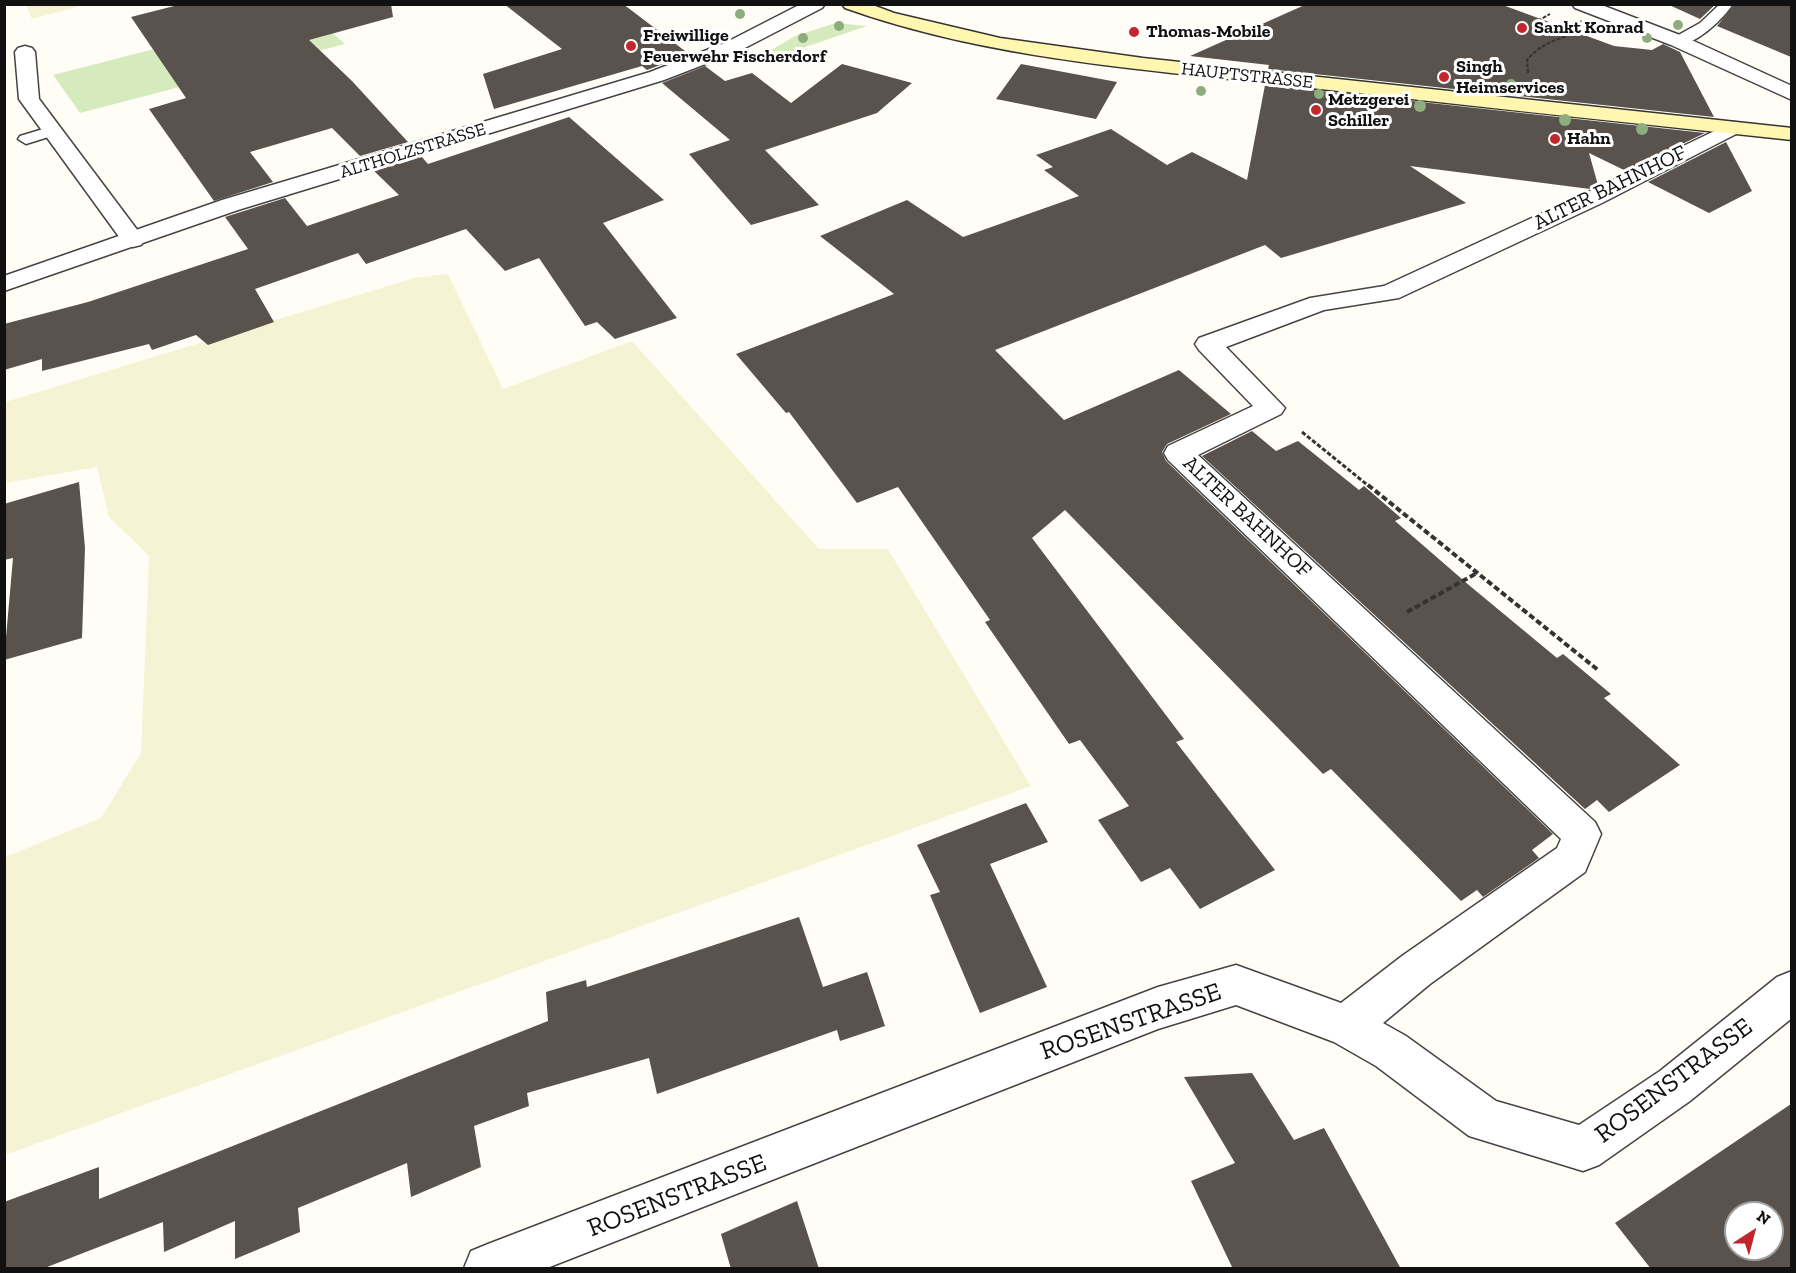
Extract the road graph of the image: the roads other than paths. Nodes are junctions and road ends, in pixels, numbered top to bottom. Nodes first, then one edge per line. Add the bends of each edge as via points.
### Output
1 (816, 4) edge
2 (851, 4) edge
3 (1581, 4) edge
4 (1727, 4) edge
5 (1678, 41) junction
6 (25, 52) dead end
7 (1791, 94) edge
8 (1733, 128) junction
9 (53, 131) junction
10 (1791, 134) edge
11 (26, 139) dead end
12 (133, 240) junction
13 (4, 284) edge
14 (1791, 991) edge
15 (1346, 1026) junction
16 (488, 1269) edge

1 - 12 street, ALTHOLZSTRASSE via 732,46 657,76 230,205
2 - 8 main road, HAUPTSTRASSE via 999,44 1143,64
3 - 5 street
4 - 5 lane via 1705,28
5 - 7 street
6 - 9 street via 29,99
8 - 10 main road, HAUPTSTRASSE
8 - 15 street, ALTER BAHNHOF via 1594,198 1389,293 1319,303 1208,344 1271,408 1178,453 1582,834 1571,860 1416,970
9 - 11 lane
9 - 12 street
12 - 13 street, ALTHOLZSTRASSE
14 - 15 street, ROSENSTRASSE via 1675,1086 1582,1149 1485,1120 1391,1052
15 - 16 street, ROSENSTRASSE via 1236,985 1148,1012

